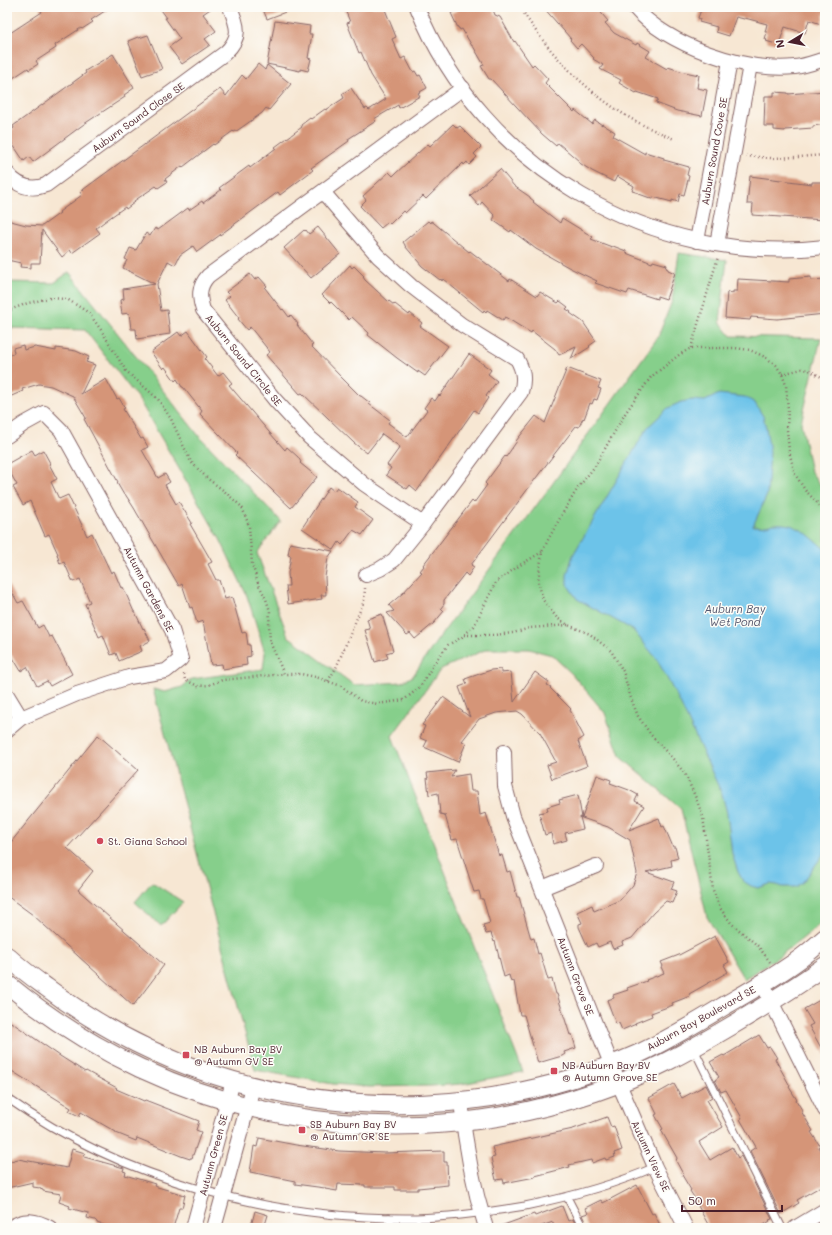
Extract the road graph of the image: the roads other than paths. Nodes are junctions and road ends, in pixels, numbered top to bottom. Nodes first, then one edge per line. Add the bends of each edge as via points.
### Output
1 (230, 7) edge
2 (417, 7) edge
3 (634, 7) edge
4 (825, 60) edge
5 (730, 61) junction
6 (750, 65) junction
7 (462, 88) junction
8 (7, 173) edge
9 (322, 192) junction
10 (697, 241) junction
11 (717, 244) junction
12 (825, 247) edge
13 (7, 436) edge
14 (423, 524) junction
15 (366, 575) road end
16 (7, 695) edge
17 (21, 718) junction
18 (7, 730) edge
19 (504, 752) dead end
20 (596, 866) dead end
21 (542, 888) junction
22 (825, 938) edge
23 (8, 959) edge
24 (825, 966) edge
25 (762, 983) junction
26 (7, 984) edge
27 (772, 1002) junction
28 (694, 1048) junction
29 (611, 1065) junction
30 (233, 1081) junction
31 (618, 1084) junction
32 (253, 1086) junction
33 (7, 1098) edge
34 (228, 1101) junction
35 (461, 1101) junction
36 (247, 1107) junction
37 (825, 1110) edge
38 (463, 1122) junction
39 (656, 1167) junction
40 (204, 1190) junction
41 (223, 1196) junction
42 (567, 1196) junction
43 (825, 1210) edge
44 (481, 1212) junction
45 (389, 1218) junction
46 (10, 1228) edge
47 (50, 1228) edge
48 (193, 1228) edge
49 (214, 1228) edge
50 (392, 1228) edge
51 (486, 1228) edge
52 (583, 1228) edge
53 (686, 1228) edge
54 (782, 1228) edge
55 (795, 1228) edge

1 - 8 street, Auburn Sound Close SE via 238,26 235,41 225,53 46,185 32,188 20,186
2 - 7 street
3 - 5 street via 649,21 685,44
4 - 6 street via 796,67
5 - 6 street
5 - 10 street, Auburn Sound Cove SE
6 - 11 street, Auburn Sound Cove SE
7 - 9 street, Auburn Sound Circle SE
7 - 10 street via 510,142 562,184 611,211 661,232
9 - 14 street via 378,256 411,286 462,325 516,359 524,374 521,392
9 - 14 street, Auburn Sound Circle SE via 208,276 200,292 203,310 275,400 310,438 364,484
10 - 11 street
11 - 12 street via 765,250
13 - 17 street, Autumn Gardens SE via 44,413 61,430 172,630 181,659 166,671 129,677 77,694
14 - 15 street via 394,560
16 - 17 street
17 - 18 street
19 - 21 street, Autumn Grove SE via 507,795
20 - 21 street
21 - 29 street, Autumn Grove SE
22 - 25 street, Auburn Bay Boulevard SE
23 - 30 street, Auburn Bay Boulevard SE via 67,1003 121,1036 155,1053
24 - 27 street, Auburn Bay Boulevard SE
25 - 27 street
25 - 29 street, Auburn Bay Boulevard SE via 668,1038
26 - 34 street, Auburn Bay Boulevard SE via 78,1036 126,1062 192,1090
27 - 28 street, Auburn Bay Boulevard SE
27 - 37 street
28 - 31 street, Auburn Bay Boulevard SE via 646,1073
28 - 54 lane
29 - 31 street, Autumn Grove SE
29 - 35 street, Auburn Bay Boulevard SE via 534,1089
30 - 32 street, Auburn Bay Boulevard SE
30 - 34 street, Autumn Green SE
31 - 38 street, Auburn Bay Boulevard SE via 530,1111
31 - 39 street, Autumn View SE
32 - 35 street, Auburn Bay Boulevard SE via 309,1098 362,1103 406,1105
32 - 36 street, Autumn Green SE
33 - 40 lane via 75,1139 170,1180
34 - 36 street, Auburn Bay Boulevard SE
34 - 40 street, Autumn Green SE
35 - 38 street
36 - 38 street, Auburn Bay Boulevard SE via 356,1124 386,1126
36 - 41 street, Autumn Green SE
38 - 44 street
39 - 42 lane via 618,1182
39 - 53 street, Autumn View SE
40 - 41 lane
40 - 48 street, Autumn Green SE
41 - 45 lane via 296,1210
41 - 49 street, Autumn Green SE
42 - 44 lane
42 - 52 lane
43 - 55 street
44 - 45 lane
44 - 51 street
45 - 50 lane
46 - 47 street via 29,1221

